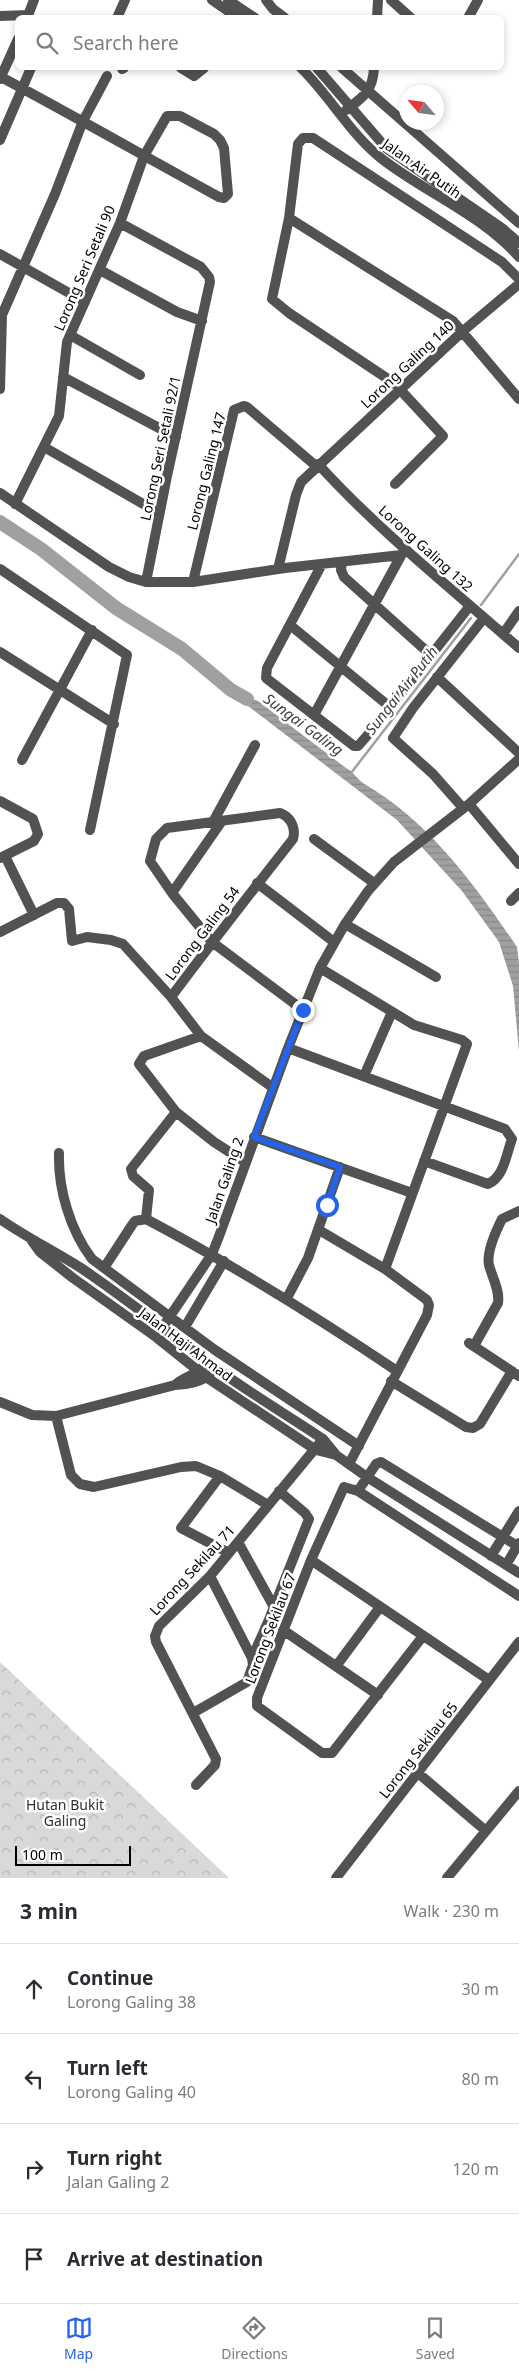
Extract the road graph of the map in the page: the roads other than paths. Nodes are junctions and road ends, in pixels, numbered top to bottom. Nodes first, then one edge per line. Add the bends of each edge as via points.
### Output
1 (34, 0) edge
2 (125, 0) edge
3 (212, 0) edge
4 (228, 0) edge
5 (247, 0) edge
6 (266, 0) edge
7 (378, 0) edge
8 (478, 0) edge
9 (393, 1) edge
10 (28, 15) edge
11 (118, 15) edge
12 (235, 15) edge
13 (252, 15) edge
14 (281, 15) edge
15 (377, 15) edge
16 (408, 15) edge
17 (470, 15) edge
18 (0, 16) edge
19 (15, 16) edge
20 (15, 46) edge
21 (30, 70) edge
22 (184, 70) edge
23 (202, 70) edge
24 (303, 70) edge
25 (318, 70) edge
26 (344, 70) edge
27 (374, 70) edge
28 (107, 76) dead end
29 (0, 78) edge
30 (22, 88) junction
31 (338, 92) junction
32 (367, 93) junction
33 (351, 107) junction
34 (340, 114) junction
35 (83, 121) junction
36 (363, 122) junction
37 (0, 140) edge
38 (144, 156) junction
39 (418, 183) junction
40 (407, 198) junction
41 (290, 218) junction
42 (120, 223) junction
43 (519, 223) edge
44 (517, 249) edge
45 (0, 254) edge
46 (23, 267) junction
47 (100, 270) junction
48 (519, 279) edge
49 (519, 284) edge
50 (85, 302) junction
51 (202, 321) junction
52 (463, 331) junction
53 (70, 335) junction
54 (140, 375) dead end
55 (62, 377) junction
56 (401, 388) junction
57 (0, 389) edge
58 (519, 399) edge
59 (176, 437) junction
60 (44, 447) junction
61 (317, 465) junction
62 (395, 484) dead end
63 (0, 493) edge
64 (15, 504) junction
65 (159, 513) junction
66 (403, 552) junction
67 (342, 562) junction
68 (322, 564) junction
69 (0, 569) edge
70 (278, 569) junction
71 (146, 582) junction
72 (193, 582) junction
73 (375, 604) junction
74 (469, 606) junction
75 (519, 611) edge
76 (484, 618) junction
77 (290, 625) junction
78 (92, 630) junction
79 (503, 634) junction
80 (519, 648) edge
81 (432, 656) junction
82 (2, 657) edge
83 (341, 668) junction
84 (437, 676) junction
85 (59, 691) junction
86 (390, 707) junction
87 (314, 715) junction
88 (114, 724) junction
89 (255, 745) dead end
90 (519, 753) edge
91 (519, 759) edge
92 (22, 760) dead end
93 (0, 801) edge
94 (466, 806) junction
95 (217, 822) junction
96 (90, 830) dead end
97 (314, 838) dead end
98 (2, 857) edge
99 (519, 864) edge
100 (257, 883) junction
101 (374, 883) junction
102 (172, 893) junction
103 (519, 893) edge
104 (510, 901) dead end
105 (34, 915) junction
106 (345, 924) junction
107 (0, 932) edge
108 (212, 942) junction
109 (334, 942) junction
110 (320, 968) junction
111 (436, 977) dead end
112 (171, 997) junction
113 (303, 1010) junction
114 (392, 1012) junction
115 (201, 1036) junction
116 (288, 1048) junction
117 (364, 1076) junction
118 (272, 1087) junction
119 (444, 1106) junction
120 (176, 1112) junction
121 (254, 1137) junction
122 (59, 1153) dead end
123 (424, 1161) junction
124 (246, 1162) junction
125 (340, 1167) junction
126 (412, 1193) junction
127 (519, 1211) edge
128 (0, 1218) edge
129 (146, 1219) junction
130 (319, 1230) junction
131 (30, 1240) junction
132 (212, 1254) junction
133 (224, 1261) junction
134 (104, 1268) junction
135 (384, 1269) junction
136 (287, 1298) junction
137 (171, 1317) junction
138 (163, 1327) junction
139 (185, 1327) junction
140 (156, 1337) junction
141 (187, 1361) junction
142 (207, 1361) junction
143 (216, 1368) junction
144 (397, 1371) junction
145 (515, 1373) edge
146 (203, 1374) junction
147 (392, 1381) junction
148 (179, 1382) junction
149 (0, 1402) edge
150 (56, 1416) junction
151 (323, 1439) junction
152 (359, 1446) junction
153 (316, 1450) junction
154 (336, 1455) junction
155 (349, 1464) junction
156 (220, 1476) junction
157 (367, 1477) junction
158 (279, 1491) junction
159 (358, 1491) junction
160 (268, 1505) junction
161 (519, 1511) edge
162 (503, 1537) junction
163 (238, 1542) junction
164 (518, 1545) edge
165 (229, 1553) junction
166 (491, 1556) junction
167 (311, 1560) junction
168 (506, 1565) junction
169 (519, 1573) edge
170 (210, 1576) junction
171 (519, 1596) edge
172 (380, 1607) junction
173 (274, 1608) junction
174 (283, 1630) junction
175 (424, 1636) junction
176 (519, 1642) edge
177 (252, 1658) junction
178 (337, 1665) junction
179 (490, 1680) junction
180 (378, 1695) junction
181 (193, 1713) junction
182 (418, 1773) junction
183 (196, 1785) dead end
184 (519, 1791) edge
185 (486, 1831) junction
186 (338, 1877) edge
187 (447, 1878) edge

1 - 10 street
2 - 11 street
3 - 12 street
4 - 13 street
5 - 13 street
6 - 14 street
7 - 15 street
8 - 17 street
9 - 16 street
18 - 19 street
20 - 29 street
21 - 30 street
22 - 23 street via 194,76
24 - 34 street, Jalan Air Putih
25 - 31 street, Jalan Air Putih
26 - 32 street
27 - 32 street via 374,79
28 - 35 street
29 - 30 street
30 - 35 street
30 - 37 street
31 - 32 street via 354,96
31 - 33 street, Jalan Air Putih
32 - 33 street
32 - 36 street
32 - 43 street
33 - 34 street
33 - 36 street, Jalan Air Putih
34 - 39 street, Jalan Air Putih via 380,158
35 - 38 street
35 - 46 street
36 - 44 street, Jalan Air Putih via 396,157 502,228
38 - 38 street, Lorong Seri Setali 90 via 167,116 180,116 220,140 224,148 228,194 224,198
38 - 42 street, Lorong Seri Setali 90
39 - 40 street
39 - 44 street, Jalan Air Putih
40 - 41 street via 313,138 303,138 298,144
40 - 48 street via 502,262
41 - 52 street via 433,307
41 - 56 street via 272,299
42 - 47 street, Lorong Seri Setali 90
42 - 51 street, Lorong Seri Setali 92/1 via 201,267 209,277 210,288
45 - 46 street
46 - 50 street
46 - 57 street via 2,315
47 - 50 street, Lorong Seri Setali 90
47 - 51 street via 177,312
49 - 52 street, Lorong Galing 140
50 - 53 street, Lorong Seri Setali 90
51 - 59 street, Lorong Seri Setali 92/1
52 - 56 street, Lorong Galing 140
52 - 58 street
53 - 54 street
53 - 55 street, Lorong Seri Setali 90
55 - 59 street
55 - 60 street, Lorong Seri Setali 90 via 59,416
56 - 61 street, Lorong Galing 140
56 - 62 street via 443,436
59 - 65 street, Lorong Seri Setali 92/1
60 - 64 street, Lorong Seri Setali 90
60 - 65 street
61 - 66 street, Lorong Galing 132
61 - 70 street, Lorong Galing 140 via 298,487
61 - 72 street, Lorong Galing 147 via 248,407 234,410
63 - 64 street
64 - 71 street via 122,574
65 - 71 street, Lorong Seri Setali 92/1
66 - 67 street
66 - 73 street
66 - 74 street, Lorong Galing 132
67 - 68 street
67 - 73 street via 344,577
68 - 70 street
68 - 77 street
69 - 78 street
70 - 72 street
71 - 72 street
73 - 81 street
73 - 83 street
74 - 76 street, Lorong Galing 132
74 - 81 street
75 - 79 street
76 - 79 street, Lorong Galing 132
76 - 84 street
77 - 83 street
77 - 87 street via 267,668 266,678
78 - 85 street
78 - 88 street via 127,655
79 - 80 street, Lorong Galing 132
81 - 86 street
82 - 85 street
83 - 86 street
83 - 87 street
84 - 90 street
84 - 94 street via 393,738
85 - 88 street
85 - 92 street
86 - 87 street via 356,746
88 - 96 street
89 - 95 street
91 - 94 street, Jalan Galing 2
93 - 98 street via 33,819 38,834 34,841
94 - 99 street
94 - 101 street, Jalan Galing 2 via 410,848
95 - 100 street, Lorong Galing 54 via 280,814 287,816 292,824 293,839
95 - 102 street
95 - 102 street via 167,828 156,839 150,861
97 - 101 street
98 - 105 street
100 - 108 street, Lorong Galing 54
100 - 109 street
101 - 106 street, Jalan Galing 2
102 - 108 street
103 - 104 street
105 - 107 street
105 - 112 street, Lorong Galing 54 via 57,903 64,903 69,909 72,941 87,937 118,942
106 - 109 street, Jalan Galing 2
106 - 111 street
108 - 112 street, Lorong Galing 54
108 - 113 street
109 - 110 street, Jalan Galing 2
110 - 113 street, Jalan Galing 2
110 - 114 street
112 - 115 street
113 - 116 street, Jalan Galing 2
114 - 117 street
114 - 119 street via 419,1027 466,1042
115 - 118 street
115 - 120 street via 144,1056 139,1061 140,1067
116 - 117 street
116 - 118 street, Jalan Galing 2
117 - 119 street
118 - 121 street, Jalan Galing 2
119 - 123 street
119 - 123 street via 505,1129 512,1139 500,1174 488,1184
120 - 124 street
120 - 129 street via 131,1169 133,1176 149,1190
121 - 124 street, Jalan Galing 2
121 - 125 street
122 - 134 street via 60,1183 78,1238 92,1259
123 - 126 street
124 - 132 street, Jalan Galing 2
125 - 126 street
125 - 130 street
126 - 135 street
127 - 145 street via 502,1219 494,1239 488,1259 498,1304 472,1344
128 - 131 street, Jalan Haji Ahmad
129 - 132 street
129 - 134 street via 135,1221
130 - 135 street
130 - 136 street
131 - 138 street, Jalan Haji Ahmad via 81,1268
131 - 140 street, Jalan Haji Ahmad via 73,1278
132 - 133 street
132 - 137 street, Jalan Galing 2
133 - 136 street
133 - 139 street
134 - 137 street
135 - 144 street via 427,1300 429,1305 427,1315
136 - 144 street
137 - 138 street, Jalan Galing 2
137 - 139 street
138 - 140 street, Jalan Galing 2
138 - 142 street, Jalan Haji Ahmad
139 - 152 street
140 - 141 street, Jalan Haji Ahmad
141 - 146 street, Jalan Haji Ahmad
141 - 148 street
142 - 143 street, Jalan Haji Ahmad
142 - 146 street
143 - 146 street
143 - 151 street, Jalan Haji Ahmad
144 - 147 street
145 - 147 street via 480,1424 473,1428
146 - 148 street via 184,1385
146 - 153 street, Jalan Haji Ahmad
147 - 152 street
148 - 150 street
149 - 150 street via 32,1414
150 - 156 street via 71,1475 87,1486 188,1466 204,1468
151 - 153 street, Lorong Sekilau 71
151 - 154 street, Jalan Haji Ahmad
152 - 155 street
153 - 154 street, Jalan Haji Ahmad
153 - 158 street, Lorong Sekilau 71
154 - 155 street, Jalan Haji Ahmad
155 - 157 street, Jalan Haji Ahmad
156 - 160 street
156 - 165 street via 181,1528
157 - 159 street
157 - 162 street via 376,1464 388,1464
157 - 166 street, Jalan Haji Ahmad
158 - 160 street, Lorong Sekilau 71
158 - 173 street via 309,1519
159 - 167 street, Lorong Sekilau 67 via 348,1487 341,1491
159 - 171 street
160 - 163 street, Lorong Sekilau 71
161 - 162 street
162 - 164 street
162 - 166 street
163 - 165 street, Lorong Sekilau 71
163 - 173 street
164 - 168 street
165 - 170 street, Lorong Sekilau 71
166 - 168 street, Jalan Haji Ahmad
167 - 172 street
167 - 174 street, Lorong Sekilau 67
168 - 169 street, Jalan Haji Ahmad
170 - 177 street
170 - 181 street, Lorong Sekilau 71 via 158,1626 155,1636
172 - 175 street
172 - 178 street
173 - 177 street
174 - 178 street
174 - 180 street, Lorong Sekilau 67 via 257,1698 257,1706 322,1753 335,1751
175 - 179 street
175 - 180 street, Lorong Sekilau 67
176 - 179 street, Lorong Sekilau 65
177 - 181 street via 247,1682
178 - 180 street
179 - 182 street, Lorong Sekilau 65
181 - 183 street, Lorong Sekilau 71 via 216,1759
182 - 185 street
182 - 186 street, Lorong Sekilau 65
184 - 185 street
185 - 187 street

